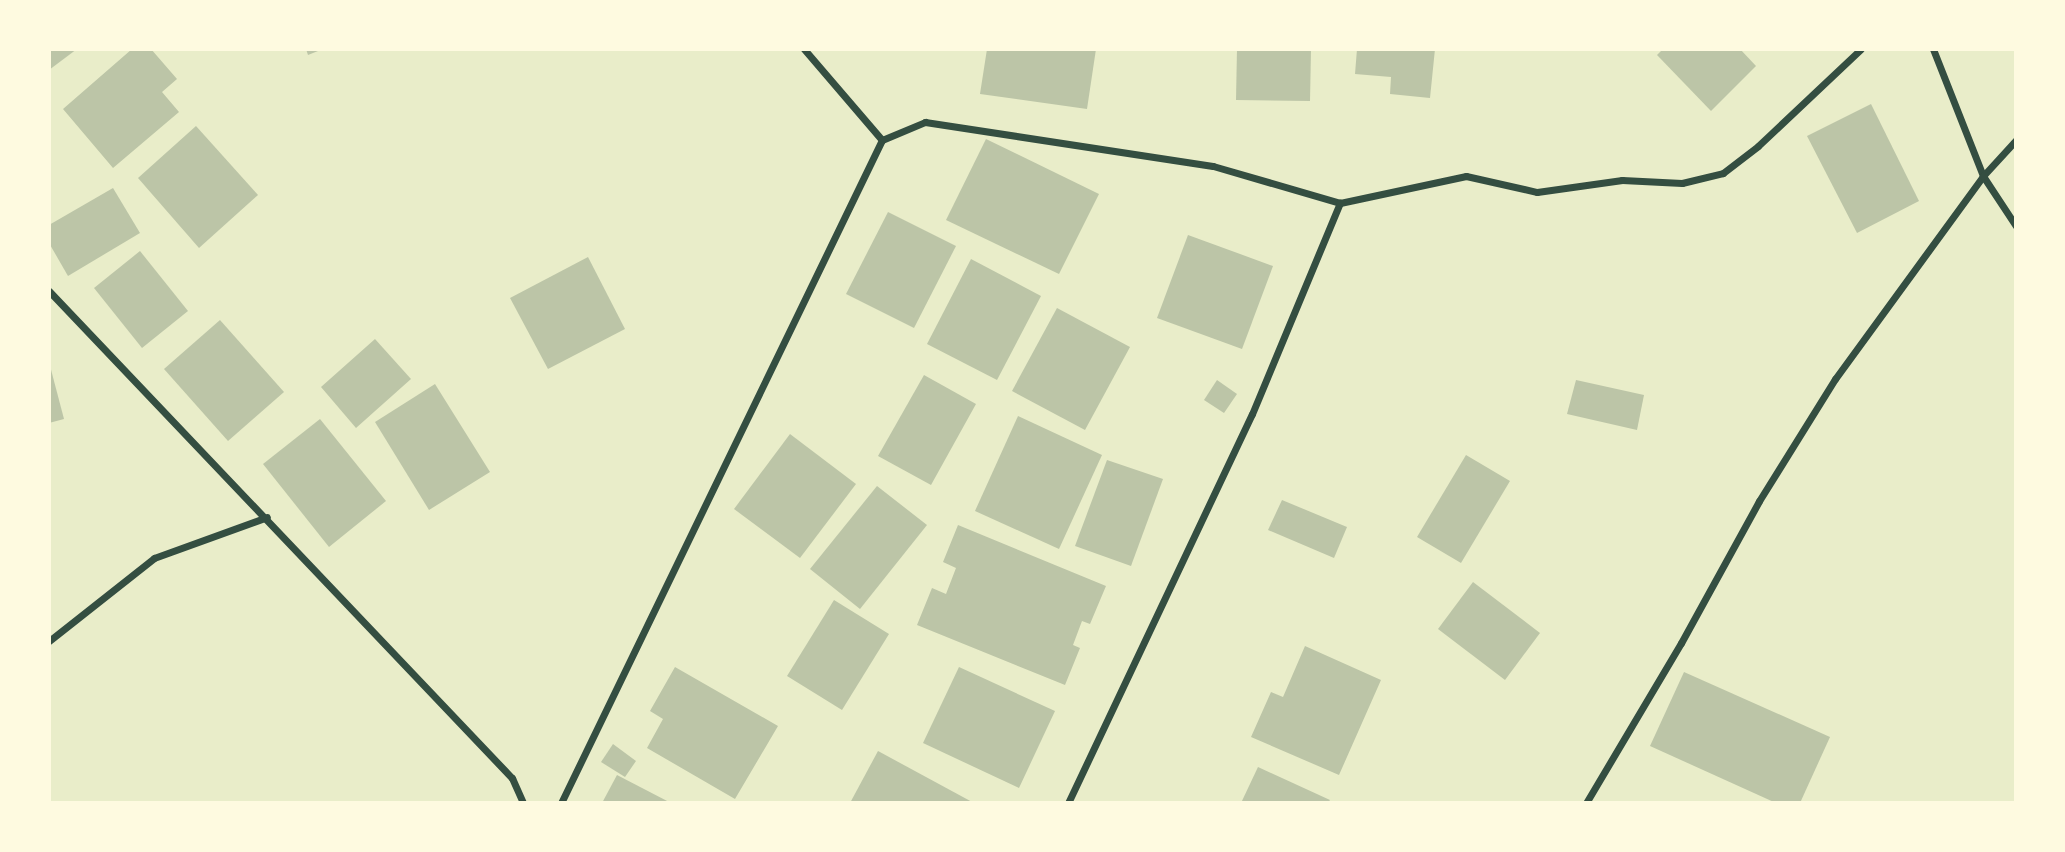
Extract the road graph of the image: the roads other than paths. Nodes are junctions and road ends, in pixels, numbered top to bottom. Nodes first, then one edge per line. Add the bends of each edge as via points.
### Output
1 (804, 49) edge
2 (1861, 49) edge
3 (1933, 49) edge
4 (882, 140) junction
5 (2016, 140) edge
6 (1983, 176) junction
7 (1340, 204) junction
8 (2016, 226) edge
9 (49, 291) edge
10 (267, 517) junction
11 (49, 641) edge
12 (523, 803) edge
13 (561, 803) edge
14 (1068, 803) edge
15 (1586, 803) edge

1 - 4 street
2 - 7 street via 1723,173 1682,183 1622,180 1537,192 1465,176
3 - 6 street
4 - 7 street via 925,121 1213,166
4 - 13 street
5 - 6 street
6 - 8 street
6 - 15 street via 1835,379 1759,501
7 - 14 street via 1252,414
9 - 10 street
10 - 11 street via 154,558
10 - 12 street via 512,778

